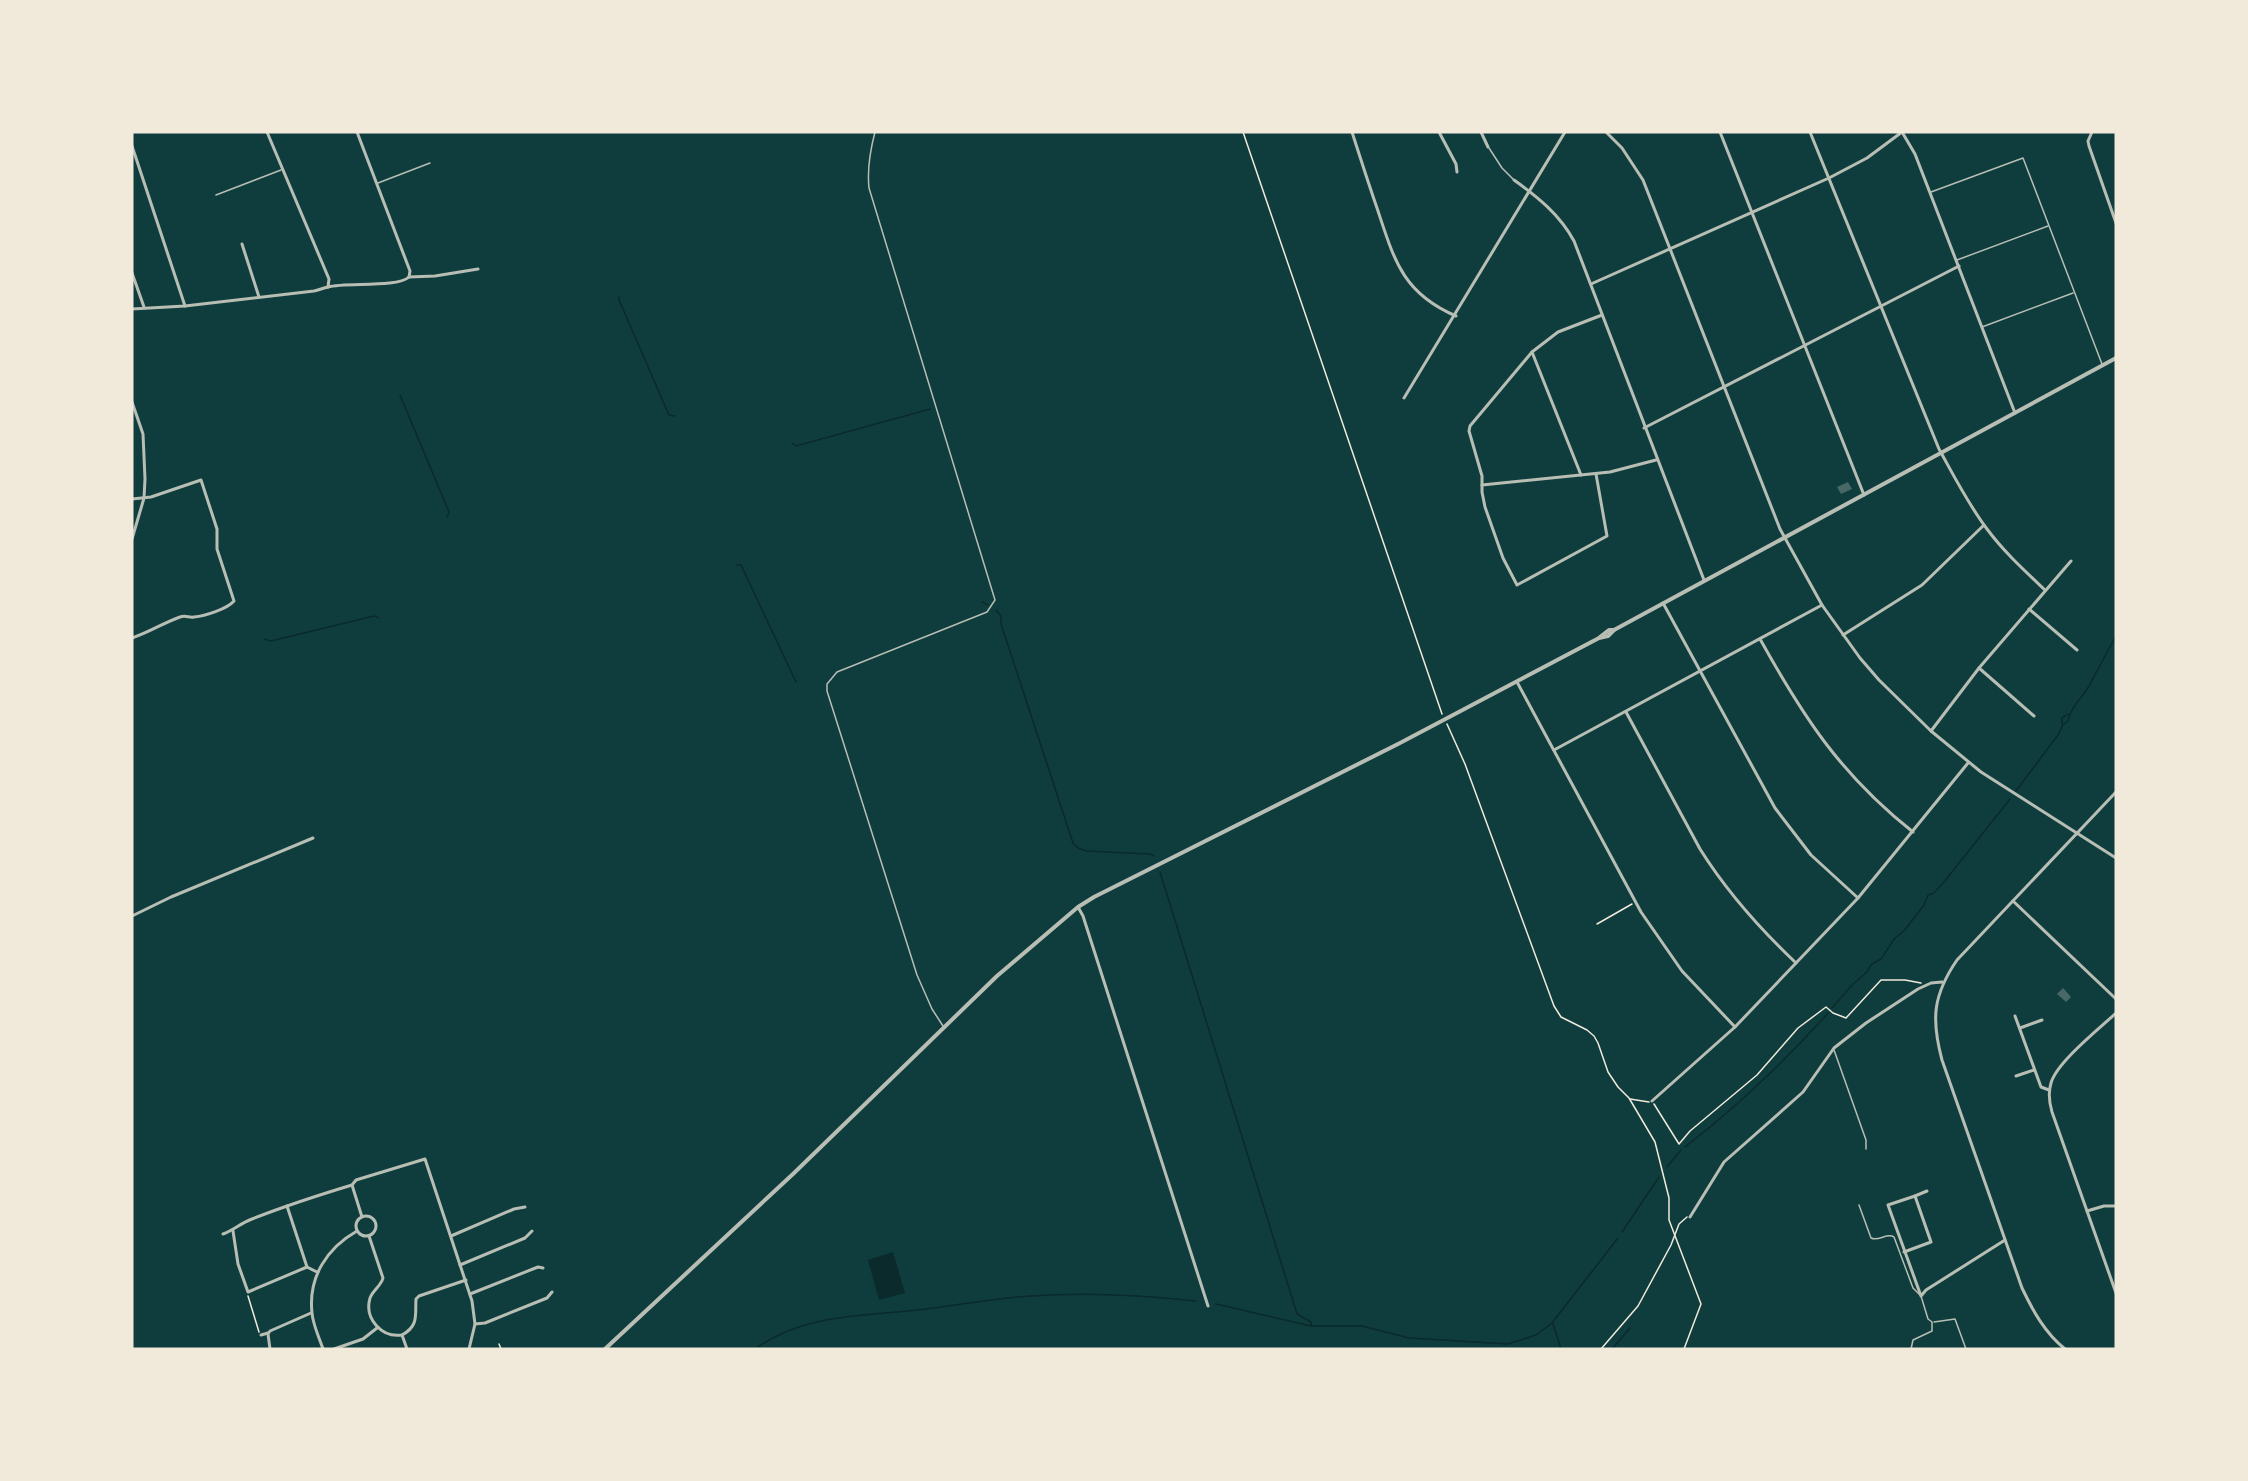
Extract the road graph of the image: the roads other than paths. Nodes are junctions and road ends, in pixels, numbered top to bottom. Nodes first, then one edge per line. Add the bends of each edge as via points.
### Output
1 (267, 132) edge
2 (357, 132) edge
3 (875, 132) edge
4 (1352, 132) edge
5 (1439, 132) edge
6 (1481, 132) edge
7 (1564, 132) edge
8 (1606, 132) edge
9 (1720, 132) edge
10 (1810, 132) edge
11 (1902, 132) edge
12 (2092, 132) edge
13 (132, 147) edge
14 (1488, 147) joint
15 (430, 163) dead end
16 (282, 170) junction
17 (1457, 172) dead end
18 (1829, 178) junction
19 (1514, 180) joint
20 (377, 183) junction
21 (1529, 191) junction
22 (1930, 193) junction
23 (216, 195) dead end
24 (1752, 212) junction
25 (2116, 223) edge
26 (2049, 226) junction
27 (242, 244) dead end
28 (1671, 249) junction
29 (1957, 260) junction
30 (1959, 266) junction
31 (478, 269) dead end
32 (132, 273) edge
33 (410, 277) junction
34 (1591, 284) junction
35 (328, 287) junction
36 (2074, 292) junction
37 (259, 297) junction
38 (185, 306) junction
39 (144, 307) junction
40 (1880, 307) junction
41 (132, 309) edge
42 (1602, 315) junction
43 (1455, 316) junction
44 (1982, 327) junction
45 (1805, 345) junction
46 (1532, 352) junction
47 (2116, 358) edge
48 (2103, 365) junction
49 (1725, 388) junction
50 (1404, 398) dead end
51 (132, 402) edge
52 (2015, 413) junction
53 (1644, 428) junction
54 (1941, 453) junction
55 (1656, 460) junction
56 (1596, 474) junction
57 (1581, 475) junction
58 (1482, 485) junction
59 (1864, 495) junction
60 (144, 498) junction
61 (132, 499) edge
62 (1984, 525) junction
63 (132, 538) edge
64 (1784, 538) junction
65 (2071, 561) dead end
66 (1704, 580) junction
67 (2045, 590) junction
68 (1663, 603) junction
69 (1822, 605) junction
70 (2029, 609) junction
71 (1843, 635) junction
72 (132, 638) edge
73 (1760, 639) junction
74 (2077, 650) dead end
75 (1979, 668) junction
76 (1700, 672) junction
77 (1517, 682) junction
78 (1626, 712) junction
79 (2034, 716) dead end
80 (1931, 732) junction
81 (1554, 750) junction
82 (1968, 763) junction
83 (2116, 792) edge
84 (1913, 832) junction
85 (2076, 834) junction
86 (313, 838) dead end
87 (2116, 858) edge
88 (1858, 898) junction
89 (2013, 901) junction
90 (1078, 908) junction
91 (132, 916) edge
92 (1796, 963) junction
93 (1942, 982) junction
94 (2116, 999) edge
95 (2116, 1013) edge
96 (2015, 1016) dead end
97 (2042, 1020) dead end
98 (943, 1026) junction
99 (1735, 1027) junction
100 (2020, 1028) junction
101 (1834, 1048) junction
102 (2034, 1070) junction
103 (2016, 1076) dead end
104 (2049, 1090) junction
105 (1652, 1101) road end
106 (1866, 1149) dead end
107 (352, 1185) junction
108 (1927, 1191) dead end
109 (1915, 1196) junction
110 (1859, 1204) dead end
111 (287, 1206) junction
112 (2116, 1206) edge
113 (525, 1207) dead end
114 (2087, 1211) junction
115 (362, 1217) junction
116 (1690, 1217) road end
117 (233, 1231) junction
118 (357, 1231) junction
119 (532, 1231) dead end
120 (223, 1234) dead end
121 (369, 1236) junction
122 (451, 1236) junction
123 (2005, 1240) junction
124 (1904, 1252) junction
125 (460, 1265) junction
126 (307, 1267) junction
127 (543, 1268) dead end
128 (317, 1272) junction
129 (466, 1280) junction
130 (552, 1292) dead end
131 (2116, 1293) edge
132 (470, 1294) junction
133 (1921, 1296) junction
134 (1208, 1306) dead end
135 (312, 1313) junction
136 (1932, 1322) junction
137 (475, 1324) junction
138 (377, 1328) junction
139 (268, 1333) junction
140 (261, 1335) road end
141 (402, 1335) junction
142 (270, 1349) edge
143 (323, 1349) edge
144 (334, 1349) edge
145 (406, 1349) edge
146 (469, 1349) edge
147 (605, 1349) edge
148 (1911, 1349) edge
149 (1966, 1349) edge
150 (2065, 1349) edge

1 - 16 street
2 - 20 street
3 - 98 lane via 869,159 869,188 995,600 987,612 837,672 826,691 917,975
4 - 43 street via 1400,270 1432,305
5 - 17 street
6 - 14 street
7 - 21 street
8 - 28 street via 1643,180
9 - 24 street
10 - 18 street
11 - 18 street via 1867,158
11 - 22 street via 1916,154
12 - 25 street via 2089,146
13 - 38 street
14 - 19 lane
15 - 20 lane
16 - 23 lane
16 - 35 street via 329,279
18 - 24 street
18 - 40 street
19 - 21 street
20 - 33 street
21 - 34 street via 1570,234
21 - 43 street
22 - 26 lane via 2023,158
22 - 29 street
24 - 28 street
24 - 45 street
26 - 29 lane
26 - 36 lane
27 - 37 street
28 - 34 street
28 - 49 street
29 - 30 street
30 - 40 street
30 - 44 street
31 - 33 street
32 - 39 street
33 - 35 street via 390,283
34 - 42 street
35 - 37 street
36 - 44 lane
36 - 48 lane
37 - 38 street
38 - 39 street
39 - 41 street
40 - 45 street
40 - 54 street
42 - 46 street via 1558,332
42 - 53 street
43 - 50 street
44 - 52 street
45 - 49 street
45 - 59 street
46 - 57 street
46 - 58 street via 1470,426
47 - 48 street
48 - 52 street
49 - 53 street
49 - 64 street
51 - 60 street via 142,434
52 - 54 street
53 - 55 street
54 - 59 street
54 - 62 street
55 - 56 street
55 - 66 street
56 - 57 street
56 - 58 street via 1607,536 1517,585 1503,558
57 - 58 street
59 - 64 street
60 - 61 street
60 - 63 street
60 - 72 street via 201,480 234,601 192,618 185,616 158,625
62 - 67 street
62 - 71 street via 1922,585
64 - 66 street
64 - 69 street
65 - 67 street
66 - 68 street
67 - 70 street
68 - 76 street
68 - 77 street
69 - 71 street
69 - 73 street
70 - 74 street
70 - 75 street
71 - 80 street via 1888,690
73 - 76 street
73 - 84 street via 1793,698 1832,753 1857,782
75 - 79 street
75 - 80 street
76 - 78 street
76 - 88 street via 1779,815 1811,855
77 - 81 street
77 - 90 street
78 - 81 street
78 - 92 street via 1713,869 1738,904
80 - 82 street
81 - 99 street via 1635,902 1672,958
82 - 84 street
82 - 85 street
83 - 85 street
84 - 88 street
85 - 87 street
85 - 89 street
86 - 91 street
88 - 92 street
89 - 93 street via 1963,953
89 - 94 street
90 - 98 street
90 - 134 street
92 - 99 street
93 - 101 street via 1924,985
93 - 123 street via 1935,1013 1939,1050
95 - 104 street via 2060,1067
96 - 100 street
97 - 100 street
98 - 147 street via 793,1174
99 - 105 street
100 - 102 street
101 - 106 lane
101 - 116 street via 1803,1092 1724,1162
102 - 103 street
102 - 104 street via 2041,1087
104 - 114 street via 2052,1112
107 - 111 street
107 - 115 street
107 - 122 street via 356,1180 425,1159
108 - 109 street
109 - 124 street via 1931,1242
109 - 124 street via 1888,1205
110 - 133 lane via 1871,1238 1894,1237 1913,1288
111 - 117 street via 245,1221
111 - 126 street
112 - 114 street
113 - 122 street
114 - 131 street
115 - 118 street via 357,1221
115 - 121 street via 375,1222 375,1230
117 - 120 street
117 - 126 street via 248,1294
118 - 121 street
118 - 128 street via 332,1250
119 - 125 street via 525,1238
121 - 138 street via 383,1278 369,1303
122 - 125 street
123 - 133 street
123 - 150 street via 2037,1318
124 - 133 street
125 - 129 street
126 - 128 street
127 - 132 street
128 - 135 street via 312,1288
129 - 132 street
129 - 141 street via 416,1299 415,1322
130 - 137 street via 547,1298
132 - 137 street
133 - 136 lane
135 - 139 street
135 - 143 street
136 - 148 lane via 1932,1331 1913,1340
136 - 149 lane via 1955,1320
137 - 146 street
138 - 141 street via 386,1334
138 - 144 street via 363,1339
139 - 140 street
139 - 142 street
141 - 145 street

